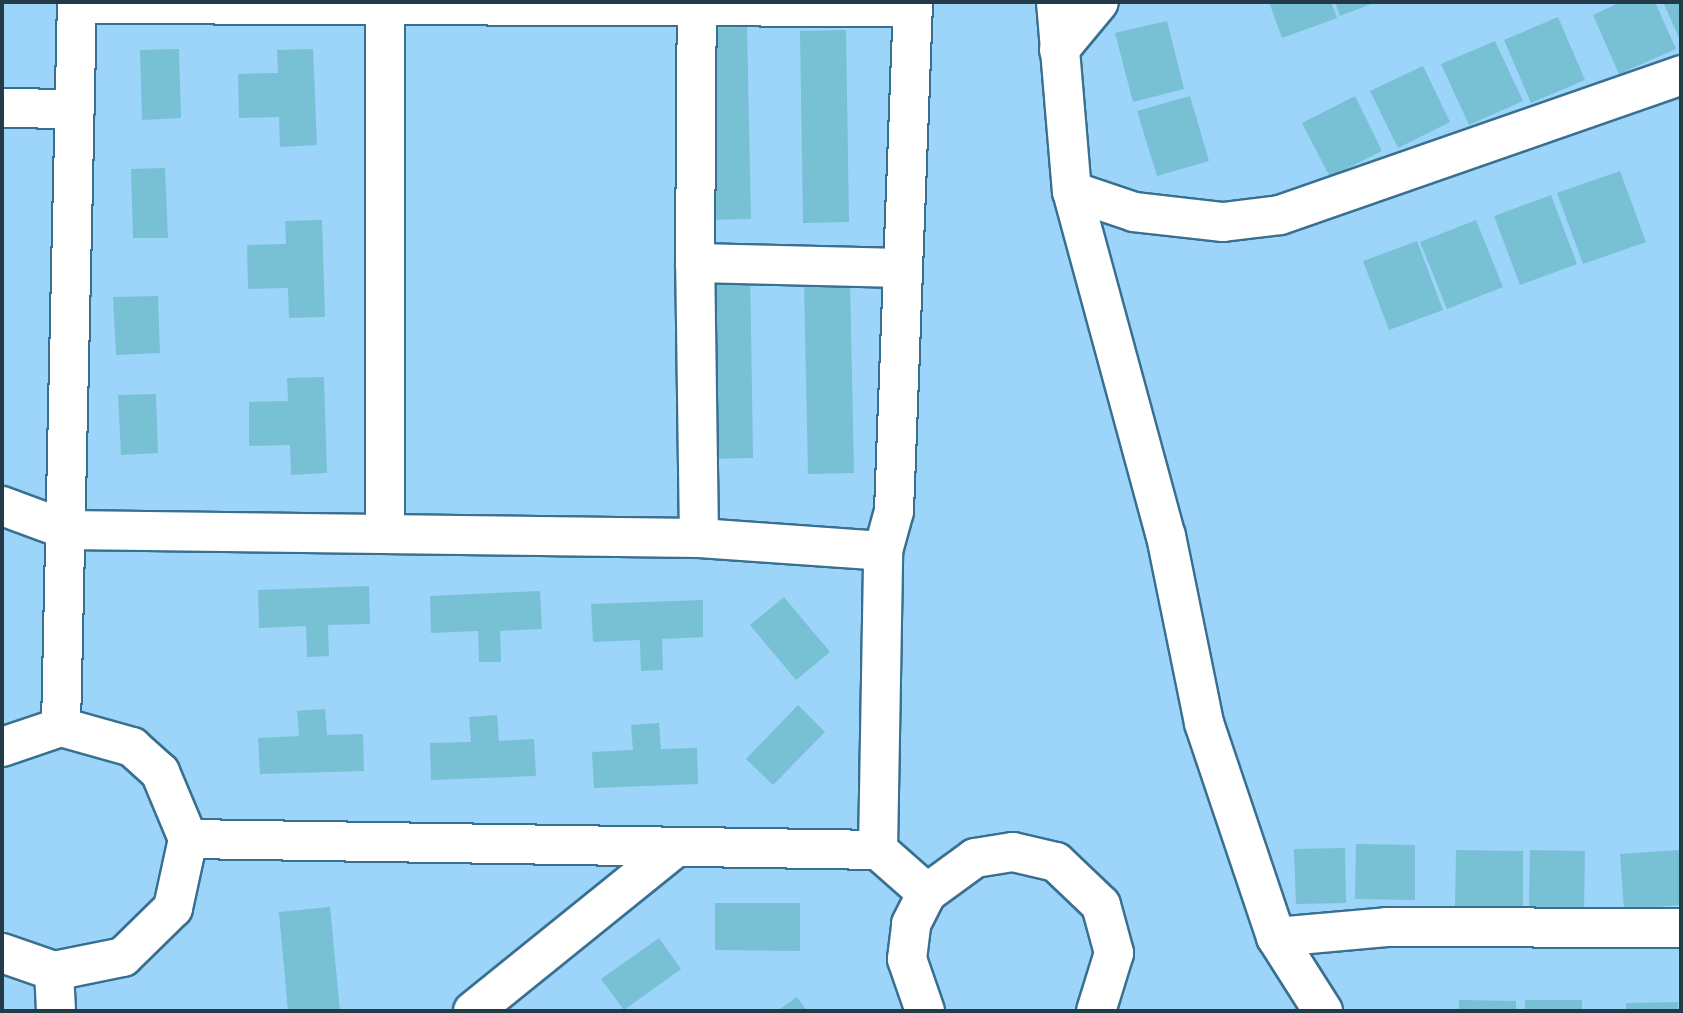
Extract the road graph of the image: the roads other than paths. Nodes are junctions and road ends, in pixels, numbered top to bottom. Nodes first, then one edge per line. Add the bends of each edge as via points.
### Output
1 (1056, 2) edge
2 (1099, 2) edge
3 (77, 3) edge
4 (385, 4) edge
5 (465, 4) edge
6 (913, 5) edge
7 (697, 7) junction
8 (1059, 50) junction
9 (1681, 75) edge
10 (2, 108) edge
11 (75, 109) junction
12 (1072, 191) junction
13 (695, 263) junction
14 (903, 268) junction
15 (2, 506) edge
16 (67, 530) junction
17 (385, 534) junction
18 (699, 538) junction
19 (883, 551) junction
20 (61, 727) junction
21 (2, 747) edge
22 (188, 839) junction
23 (675, 848) junction
24 (878, 850) junction
25 (927, 893) junction
26 (1681, 928) edge
27 (1276, 937) junction
28 (2, 953) edge
29 (54, 971) junction
30 (56, 1011) edge
31 (473, 1011) edge
32 (925, 1011) edge
33 (1096, 1011) edge
34 (1323, 1011) edge

1 - 8 street
2 - 8 street
3 - 4 street
3 - 11 street
4 - 5 street
4 - 17 street
5 - 7 street
6 - 7 street
6 - 14 street
7 - 13 street
8 - 12 street
9 - 12 street via 1280,215 1208,221 1134,212
10 - 11 street
11 - 16 street
12 - 27 street via 1166,536 1204,723
13 - 14 street
13 - 18 street
14 - 19 street via 894,511
15 - 16 street
16 - 17 street
16 - 20 street
17 - 18 street
18 - 19 street
19 - 24 street
20 - 21 street
20 - 22 street via 132,747 160,772
22 - 23 street
22 - 29 street via 182,886 152,936 90,969
23 - 24 street
23 - 31 street
24 - 25 street
25 - 32 street via 911,924 907,959
25 - 33 street via 965,863 1013,852 1077,876 1101,905 1114,953
26 - 27 street via 1387,927
27 - 34 street
28 - 29 street
29 - 30 street

